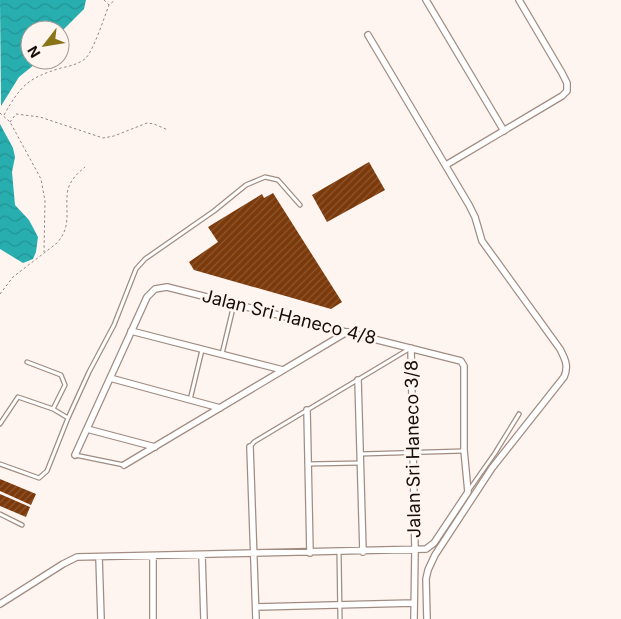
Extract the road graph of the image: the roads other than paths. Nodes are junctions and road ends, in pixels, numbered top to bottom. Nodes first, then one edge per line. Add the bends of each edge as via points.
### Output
1 (426, 0) edge
2 (519, 0) edge
3 (368, 35) dead end
4 (504, 131) junction
5 (446, 165) junction
6 (300, 205) dead end
7 (234, 304) junction
8 (131, 332) junction
9 (347, 332) junction
10 (411, 348) junction
11 (202, 350) junction
12 (222, 354) junction
13 (27, 362) dead end
14 (283, 370) junction
15 (110, 378) junction
16 (358, 380) junction
17 (190, 400) junction
18 (220, 408) junction
19 (53, 409) junction
20 (307, 410) junction
21 (519, 414) dead end
22 (68, 418) junction
23 (0, 424) edge
24 (87, 429) junction
25 (155, 447) junction
26 (250, 447) joint
27 (464, 450) junction
28 (412, 452) junction
29 (360, 454) junction
30 (75, 455) joint
31 (360, 463) junction
32 (0, 464) edge
33 (308, 464) junction
34 (124, 465) joint
35 (468, 492) junction
36 (0, 514) edge
37 (22, 525) dead end
38 (414, 550) junction
39 (339, 552) junction
40 (363, 552) junction
41 (310, 553) junction
42 (255, 554) junction
43 (202, 555) junction
44 (153, 556) junction
45 (99, 557) junction
46 (414, 603) junction
47 (0, 604) edge
48 (340, 604) junction
49 (256, 607) junction
50 (100, 619) edge
51 (153, 619) edge
52 (204, 619) edge
53 (256, 619) edge
54 (340, 619) edge
55 (414, 619) edge
56 (427, 619) edge

1 - 4 street
2 - 4 street via 562,73 567,91
3 - 5 street
4 - 5 street
5 - 56 street via 475,217 482,241 560,349 567,370 492,468 435,555 426,579
6 - 22 lane via 278,180 265,177 246,185 145,259 136,269 114,325
7 - 8 street, Jalan Sri Haneco 4/8 via 167,286 155,289 147,297
7 - 9 street, Jalan Sri Haneco 4/8
7 - 12 lane
8 - 11 street
8 - 15 street
9 - 10 street, Jalan Sri Haneco 4/8
9 - 14 street
10 - 16 lane
10 - 27 street, Jalan Sri Haneco 4/8 via 461,360 464,366
10 - 28 street, Jalan Sri Haneco 3/8
11 - 12 street
11 - 17 lane
12 - 14 street
13 - 19 lane via 61,376 65,385
14 - 18 street
15 - 17 street
15 - 24 street
16 - 20 lane
16 - 29 street
17 - 18 street
18 - 25 street
19 - 22 lane
19 - 23 lane via 18,397
20 - 26 lane
20 - 33 street
21 - 35 lane
22 - 32 lane via 48,471 39,478
24 - 25 street
24 - 30 street
25 - 34 street
26 - 42 street
27 - 28 lane
27 - 35 street
28 - 29 lane
28 - 38 street, Jalan Sri Haneco 3/8
29 - 31 street
30 - 34 lane
31 - 33 lane
31 - 40 street
33 - 41 street
35 - 38 street via 434,543 426,549
36 - 37 lane
38 - 40 street
38 - 46 street, Jalan Sri Haneco 3/8
39 - 40 street
39 - 41 street
39 - 48 lane
41 - 42 street
42 - 43 street
42 - 49 street
43 - 44 street
43 - 52 street
44 - 45 street
44 - 51 street
45 - 47 street via 70,561
45 - 50 street
46 - 48 street
46 - 55 street, Jalan Sri Haneco 3/8
48 - 49 street
48 - 54 lane
49 - 53 street

